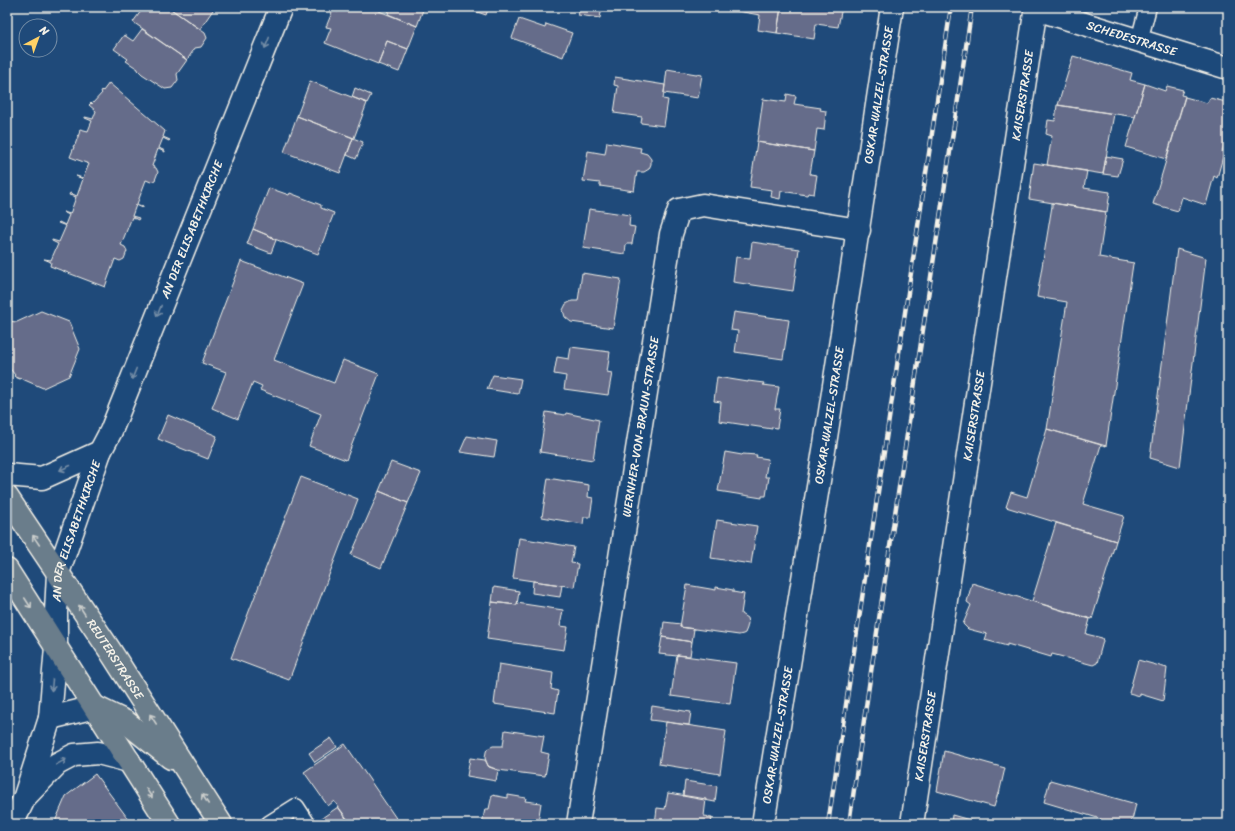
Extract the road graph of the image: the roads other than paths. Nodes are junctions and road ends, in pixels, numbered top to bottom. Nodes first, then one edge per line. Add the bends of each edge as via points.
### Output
1 (281, 7) edge
2 (892, 7) edge
3 (1148, 7) edge
4 (1036, 8) edge
5 (1139, 41) junction
6 (1228, 68) edge
7 (859, 230) junction
8 (100, 452) junction
9 (7, 475) edge
10 (7, 497) edge
11 (7, 570) edge
12 (58, 573) junction
13 (56, 647) junction
14 (95, 707) junction
15 (50, 718) junction
16 (129, 761) junction
17 (190, 775) junction
18 (24, 799) junction
19 (12, 824) edge
20 (169, 824) edge
21 (221, 824) edge
22 (269, 824) edge
23 (307, 824) edge
24 (578, 824) edge
25 (763, 824) edge
26 (912, 824) edge

1 -> 8 street, AN DER ELISABETHKIRCHE via 111,431
2 - 7 street, OSKAR-WALZEL-STRASSE
3 - 5 lane
4 - 5 street, SCHEDESTRASSE
4 - 26 street, KAISERSTRASSE
5 - 6 street, SCHEDESTRASSE
7 - 24 street, WERNHER-VON-BRAUN-STRASSE via 703,204 679,210 671,234
7 - 25 street, OSKAR-WALZEL-STRASSE
8 -> 9 street, AN DER ELISABETHKIRCHE via 42,478
8 - 12 street, AN DER ELISABETHKIRCHE
12 -> 10 main road, REUTERSTRASSE
11 -> 13 main road
12 - 13 street, AN DER ELISABETHKIRCHE
17 -> 12 main road, REUTERSTRASSE
13 - 14 main road
13 -> 15 street, AN DER ELISABETHKIRCHE
14 - 15 street
14 - 16 main road
14 - 17 main road via 126,722
15 - 18 street, AN DER ELISABETHKIRCHE
18 -> 16 street via 57,764 74,756 98,753
16 -> 20 main road
21 -> 17 main road, REUTERSTRASSE
18 - 19 street
22 - 23 lane via 296,808

